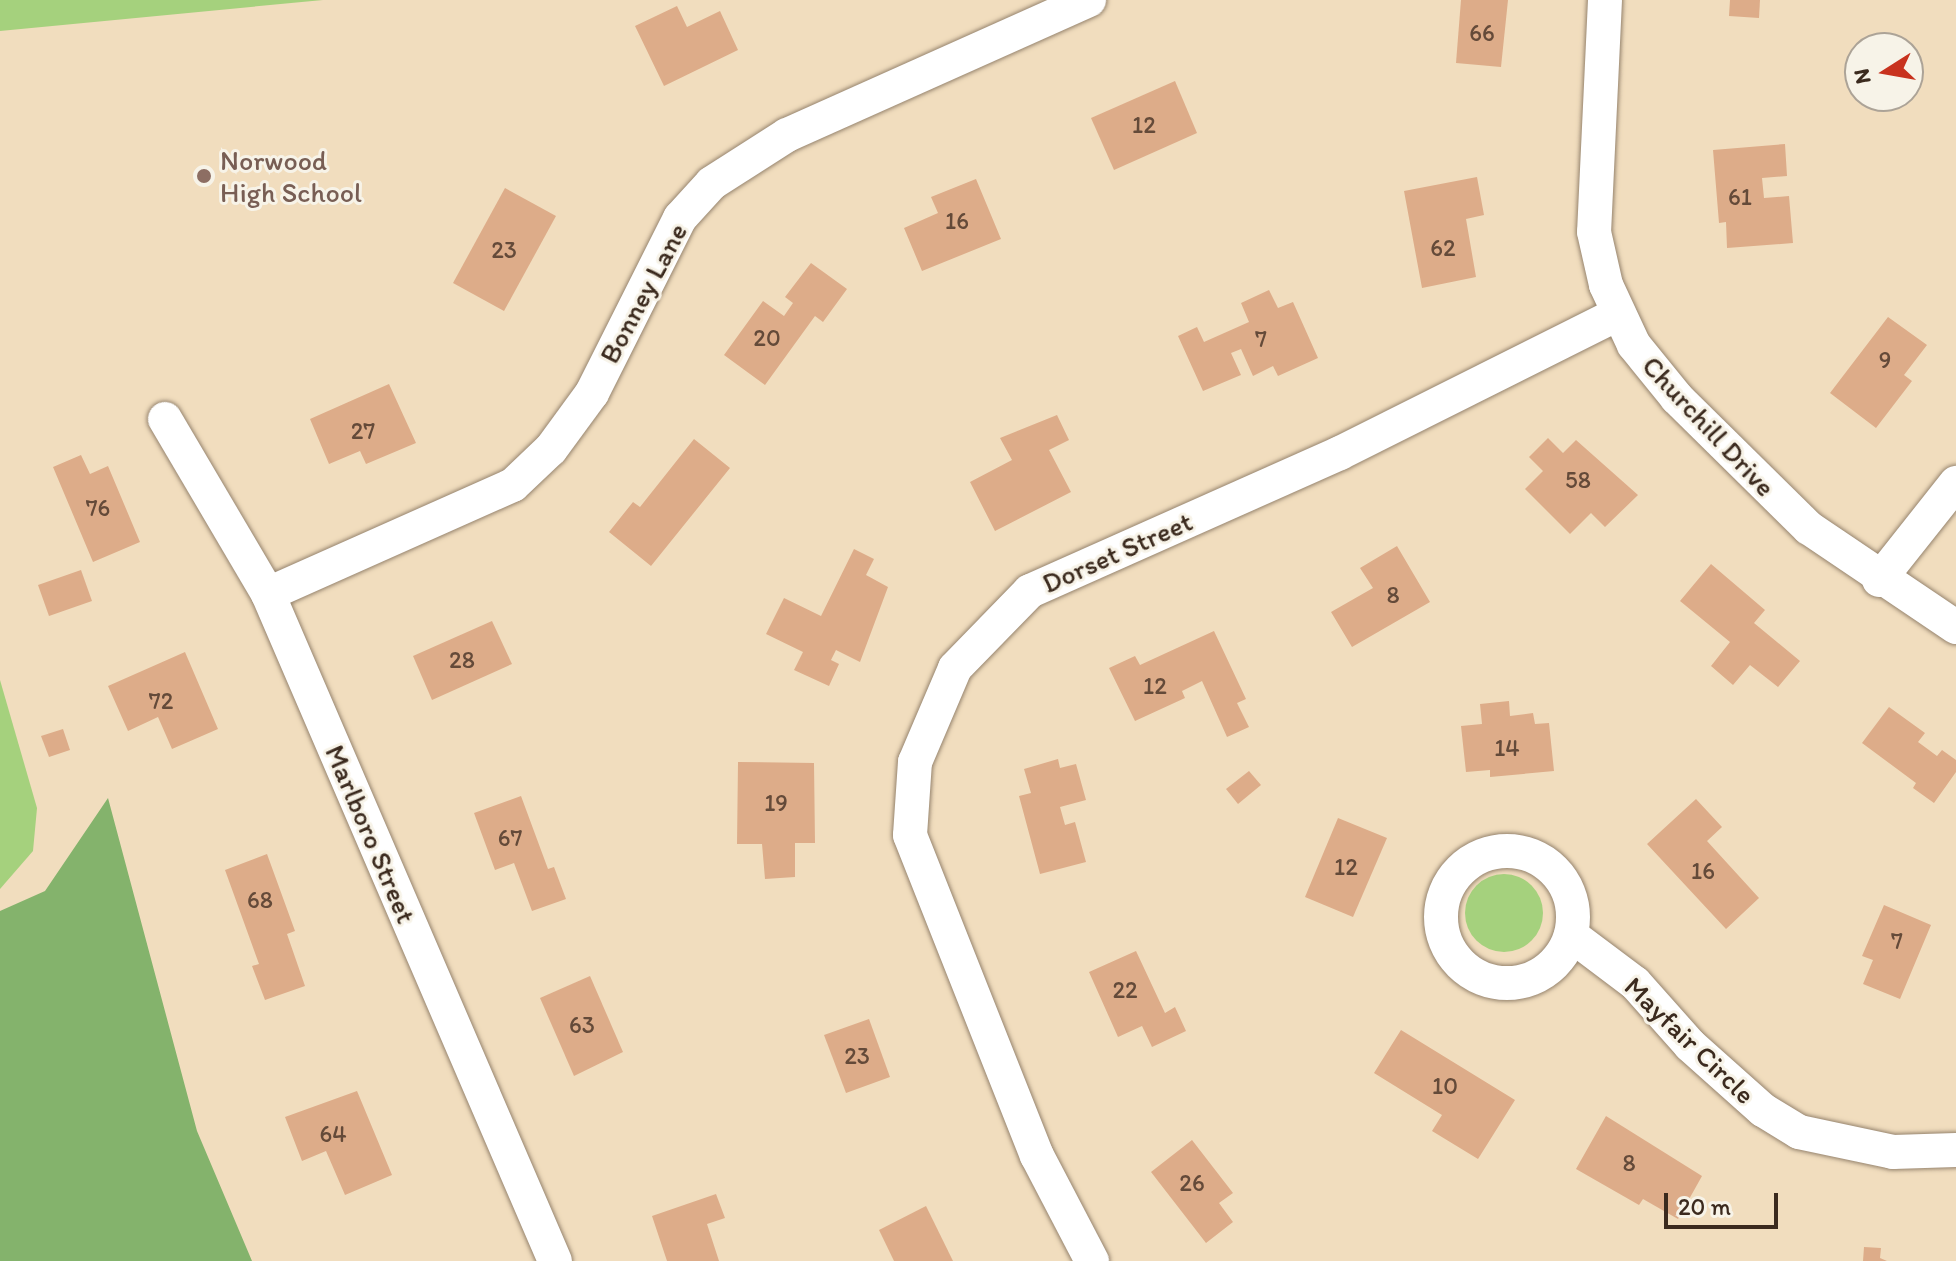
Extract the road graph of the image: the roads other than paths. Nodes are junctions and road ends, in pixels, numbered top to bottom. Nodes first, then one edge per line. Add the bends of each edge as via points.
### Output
1 (1089, 0) edge
2 (1605, 0) edge
3 (1617, 314) junction
4 (165, 419) dead end
5 (1956, 483) edge
6 (1879, 580) junction
7 (268, 594) junction
8 (1956, 627) edge
9 (1571, 935) dead end
10 (1956, 1150) edge
11 (555, 1261) edge
12 (1092, 1261) edge

1 - 7 street, Bonney Lane via 787,135 712,183 673,230 592,393 551,449 513,485
2 - 3 street, Churchill Drive via 1594,232
3 - 6 street, Churchill Drive via 1654,372 1720,444 1809,528
3 - 12 street, Dorset Street via 1340,453 1030,591 955,668 915,762 910,835 1037,1156
4 - 7 street, Marlboro Street
5 - 6 street
6 - 8 street, Churchill Drive
7 - 11 street, Marlboro Street
9 - 10 street, Mayfair Circle via 1635,983 1690,1045 1763,1110 1799,1132 1893,1152

